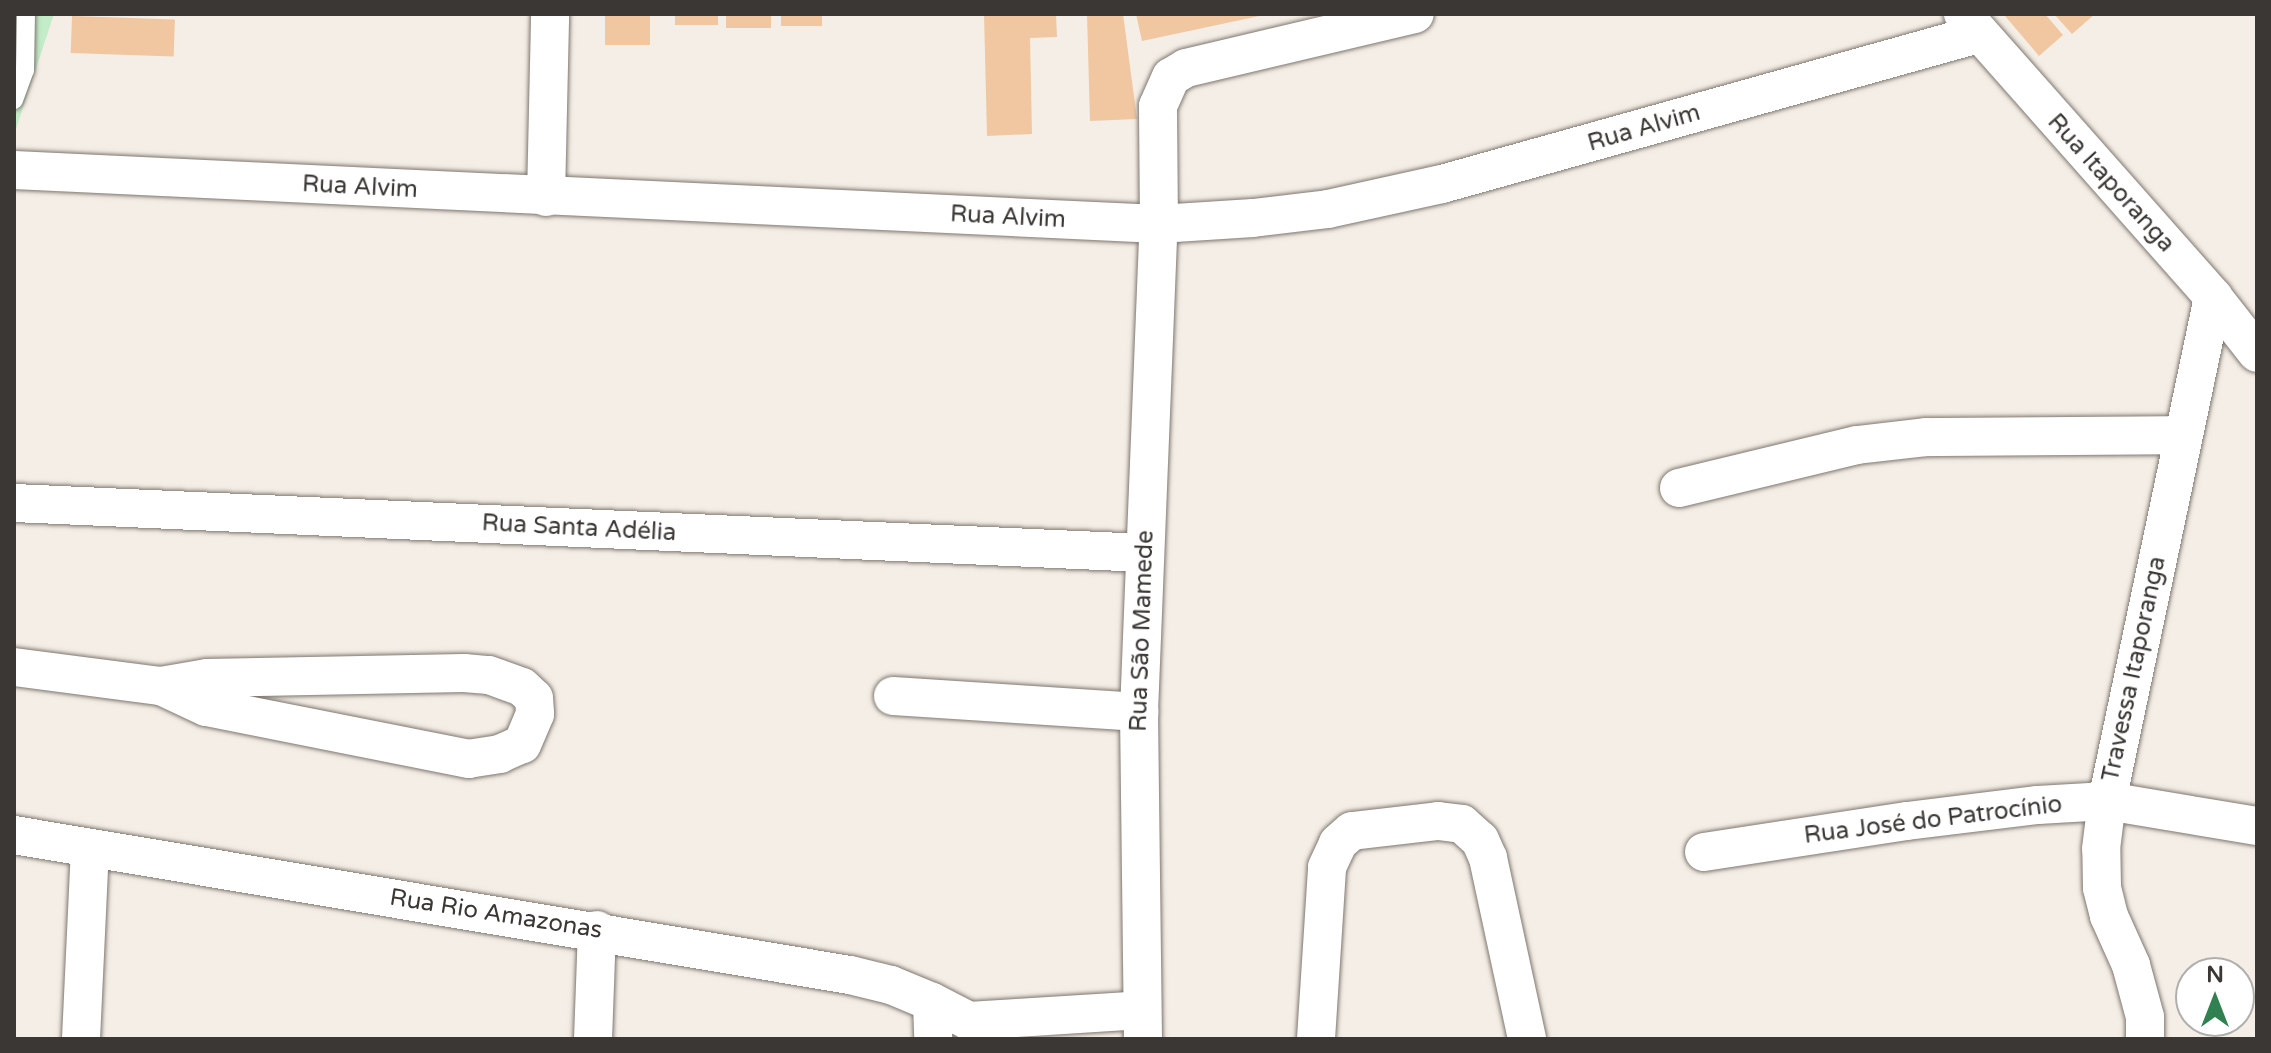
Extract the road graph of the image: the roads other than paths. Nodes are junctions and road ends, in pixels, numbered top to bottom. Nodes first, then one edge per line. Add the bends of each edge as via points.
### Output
1 (26, 14) edge
2 (550, 14) edge
3 (1415, 14) edge
4 (1970, 24) edge
5 (14, 100) edge
6 (14, 170) edge
7 (546, 197) junction
8 (1159, 224) junction
9 (2213, 297) junction
10 (2257, 353) edge
11 (2183, 435) junction
12 (1679, 488) dead end
13 (14, 503) edge
14 (1144, 553) junction
15 (14, 667) edge
16 (161, 686) junction
17 (893, 696) dead end
18 (1139, 712) junction
19 (2107, 801) junction
20 (2257, 826) edge
21 (14, 835) edge
22 (90, 849) junction
23 (1704, 852) dead end
24 (597, 930) junction
25 (933, 1020) edge
26 (1142, 1025) edge
27 (980, 1030) edge
28 (81, 1039) edge
29 (593, 1039) edge
30 (1316, 1039) edge
31 (1527, 1039) edge
32 (2145, 1039) edge

1 - 5 lane via 25,70
2 - 7 street
3 - 8 street, Rua São Mamede via 1186,68 1171,77 1158,106
4 - 8 street, Rua Alvim via 1442,184 1328,209
4 - 9 street, Rua Itaporanga
6 - 7 street, Rua Alvim
7 - 8 street, Rua Alvim
8 - 14 street, Rua São Mamede
9 - 10 street, Rua Itaporanga
9 - 11 street, Travessa Itaporanga
11 - 12 street via 1926,437 1857,445
11 - 19 street, Travessa Itaporanga
13 - 14 street, Rua Santa Adélia
14 - 18 street, Rua São Mamede
15 - 16 street
16 - 16 street via 206,707 469,759 522,744 535,714 534,698 522,687 464,673 207,678
17 - 18 street
18 - 26 street, Rua São Mamede
19 - 20 street, Rua José do Patrocínio
19 - 23 street, Rua José do Patrocínio via 1907,821
19 - 32 street, Travessa Itaporanga via 2102,888 2131,965 2145,1017
21 - 22 street, Rua Rio Amazonas
22 - 24 street, Rua Rio Amazonas
22 - 28 street
24 - 25 street, Rua Rio Amazonas via 891,985
24 - 29 street
25 - 27 street, Rua Rio Amazonas
26 - 27 street, Rua Rio Amazonas
30 - 31 street via 1327,867 1338,843 1352,831 1438,821 1462,824 1480,840 1488,858

